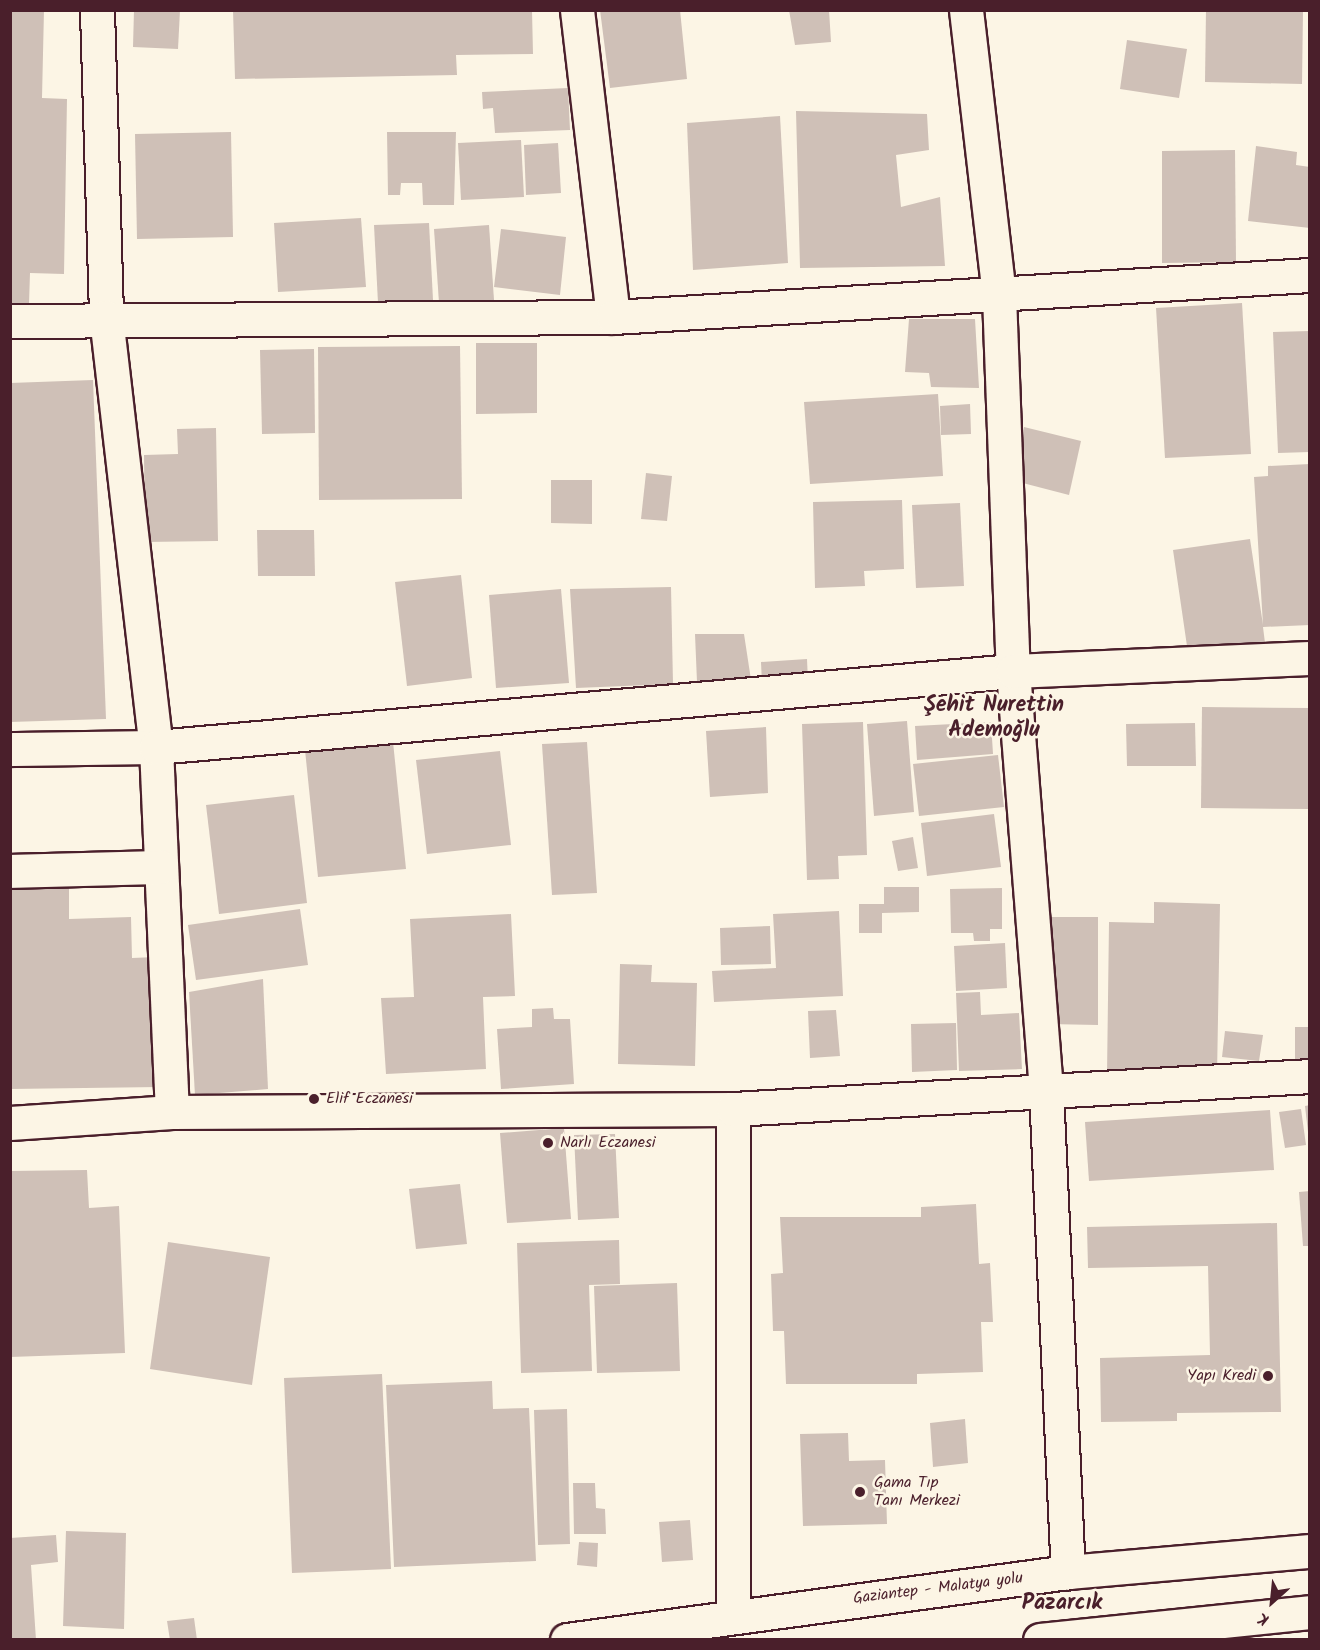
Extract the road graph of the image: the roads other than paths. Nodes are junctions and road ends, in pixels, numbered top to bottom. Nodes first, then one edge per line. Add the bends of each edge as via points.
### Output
1 (97, 10) edge
2 (577, 10) edge
3 (966, 10) edge
4 (1310, 275) edge
5 (999, 295) junction
6 (106, 317) junction
7 (613, 317) junction
8 (10, 321) edge
9 (1310, 658) edge
10 (1013, 671) junction
11 (156, 747) junction
12 (10, 749) edge
13 (161, 867) junction
14 (10, 871) edge
15 (1310, 1076) edge
16 (1046, 1091) junction
17 (733, 1109) junction
18 (172, 1112) junction
19 (10, 1123) edge
20 (1310, 1551) edge
21 (1068, 1572) junction
22 (1310, 1612) edge
23 (733, 1615) junction
24 (1112, 1636) edge
25 (567, 1640) edge
26 (1040, 1640) edge

1 - 6 main road
2 - 7 main road
3 - 5 main road
4 - 5 main road
5 - 7 main road
5 - 10 main road
6 - 7 main road
6 - 8 main road
6 - 11 main road
9 - 10 main road
10 - 11 main road
10 - 16 main road
11 - 12 main road
11 - 13 main road
13 - 14 main road
13 - 18 main road
15 - 16 main road
16 - 17 main road
16 - 21 main road
17 - 18 main road
17 - 23 main road
18 - 19 main road
20 - 21 main road, Gaziantep - Malatya yolu
21 - 23 main road, Gaziantep - Malatya yolu
22 - 24 main road
23 - 25 main road, Gaziantep - Malatya yolu
24 - 26 main road

